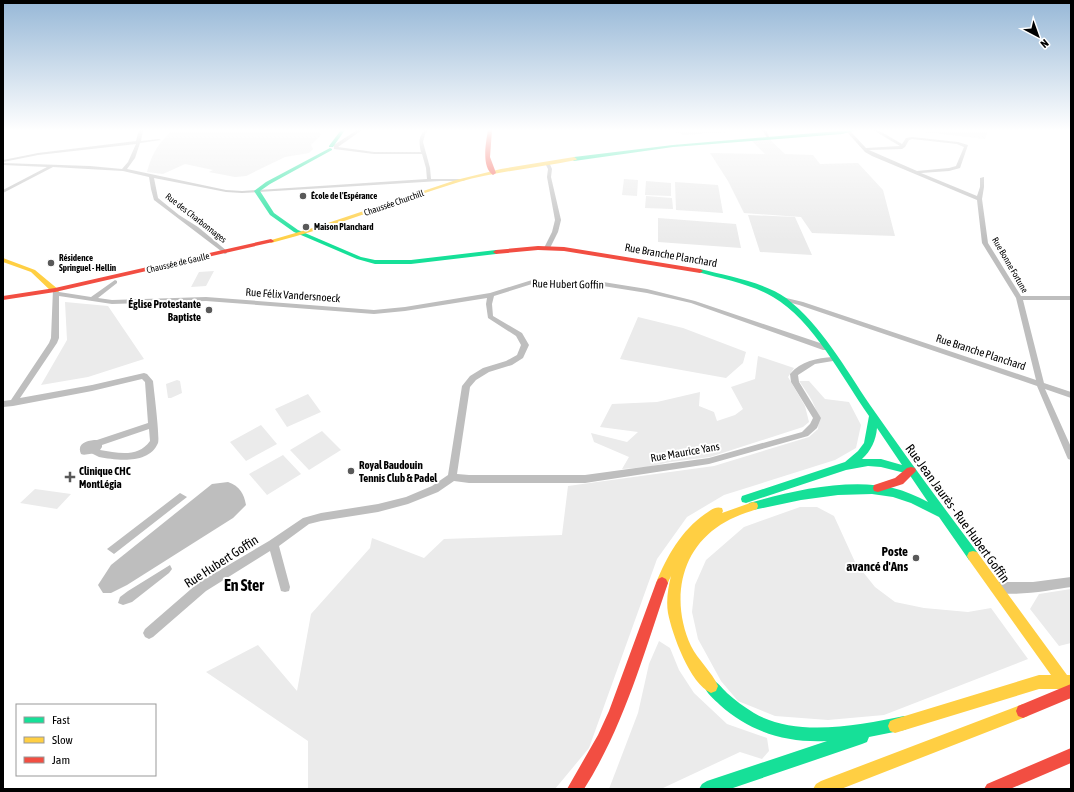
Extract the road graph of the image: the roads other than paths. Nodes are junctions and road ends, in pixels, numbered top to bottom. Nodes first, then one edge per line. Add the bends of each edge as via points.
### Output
1 (50, 167) edge
2 (88, 167) edge
3 (127, 167) edge
4 (298, 167) edge
5 (428, 167) edge
6 (489, 167) edge
7 (525, 167) edge
8 (549, 167) edge
9 (902, 167) edge
10 (958, 167) edge
11 (123, 170) junction
12 (492, 173) junction
13 (916, 173) junction
14 (152, 176) junction
15 (982, 178) dead end
16 (430, 180) junction
17 (449, 181) junction
18 (257, 191) junction
19 (3, 192) edge
20 (979, 199) junction
21 (302, 234) junction
22 (547, 248) junction
23 (225, 252) junction
24 (3, 260) edge
25 (115, 282) dead end
26 (56, 292) junction
27 (491, 295) junction
28 (3, 298) edge
29 (1019, 298) junction
30 (1071, 298) edge
31 (93, 299) junction
32 (782, 299) junction
33 (809, 343) junction
34 (826, 348) junction
35 (833, 359) junction
36 (817, 360) junction
37 (1040, 384) junction
38 (1071, 395) edge
39 (13, 403) junction
40 (3, 404) edge
41 (873, 417) junction
42 (152, 426) junction
43 (1071, 457) edge
44 (846, 466) junction
45 (911, 471) junction
46 (452, 477) junction
47 (872, 490) junction
48 (942, 514) junction
49 (273, 544) junction
50 (1071, 582) edge
51 (285, 586) dead end
52 (995, 587) junction
53 (149, 633) dead end
54 (1071, 682) edge
55 (1071, 691) edge
56 (904, 723) junction
57 (1071, 755) edge
58 (575, 789) edge
59 (707, 789) edge
60 (821, 789) edge
61 (992, 789) edge

1 - 19 street
2 - 11 street
3 - 11 street
4 - 18 main road
5 - 16 street
6 - 12 main road
7 - 12 main road, Chaussée Churchill
8 - 22 street via 558,220 556,232
9 - 13 street
10 - 13 street
11 - 14 street
12 - 17 main road, Chaussée Churchill
13 - 20 street
14 - 18 street via 226,191
14 - 23 street, Rue des Charbonnages via 152,189 156,199
15 - 20 street, Rue Bonne Fortune
16 - 17 street
16 - 18 street
17 - 21 main road, Chaussée Churchill
18 - 21 main road, Rue Branche Planchard via 272,214
20 - 29 street, Rue Bonne Fortune via 985,243
21 - 22 main road, Rue Branche Planchard via 359,258 386,262 411,262
21 - 23 main road, Chaussée de Gaulle
22 - 32 main road, Rue Branche Planchard via 692,269 731,279
23 - 26 main road, Chaussée de Gaulle
24 - 26 main road via 33,272
25 - 31 street
26 - 28 main road, Chaussée de Gaulle
26 - 31 street, Rue Félix Vandersnoeck
26 - 39 street via 55,338
27 - 31 street, Rue Félix Vandersnoeck via 374,312 206,298 112,302
27 - 33 street, Rue Hubert Goffin via 532,282 625,287 693,302
27 - 46 street via 490,317 519,335 525,345 520,356 509,363 486,370 466,386
29 - 30 street
29 - 37 street, Rue Bonne Fortune
32 - 34 main road, Rue Jean Jaurès - Rue Hubert Goffin via 802,317
32 - 37 street, Rue Branche Planchard via 801,303
33 - 34 street, Rue Hubert Goffin
33 - 36 street via 817,352
34 - 35 main road, Rue Jean Jaurès - Rue Hubert Goffin
35 - 36 street, Rue Maurice Yans
35 - 41 main road, Rue Jean Jaurès - Rue Hubert Goffin
36 - 46 street, Rue Maurice Yans via 794,374 795,382 817,418 814,426 805,434 709,461 585,479
37 - 38 street, Rue Branche Planchard
37 - 43 street, Rue Bonne Fortune
39 - 40 street
39 - 42 street via 144,376 148,381
41 - 44 main road via 867,450
41 - 45 main road, Rue Jean Jaurès - Rue Hubert Goffin
42 - 42 street via 154,442 138,456 97,453 96,447
44 - 45 main road via 868,462 881,463
44 - 58 main road via 732,504 708,516 688,532 669,564 621,704 607,736
45 - 47 main road via 899,481
45 - 48 main road, Rue Jean Jaurès - Rue Hubert Goffin
46 - 49 street, Rue Hubert Goffin via 434,489 408,500 306,521
47 - 48 main road via 895,492
47 - 56 main road via 824,493 772,501 734,512 714,524 691,545 677,572 672,605 680,641 696,668 712,689 747,717 765,726 810,734 833,735
48 - 52 main road, Rue Jean Jaurès - Rue Hubert Goffin
49 - 51 street, Rue Hubert Goffin
49 - 53 street, Rue Hubert Goffin via 202,587
50 - 52 street via 1013,589
52 - 55 main road, Rue Jean Jaurès - Rue Hubert Goffin
54 - 56 main road via 1038,682
55 - 60 main road
56 - 59 main road
57 - 61 main road

